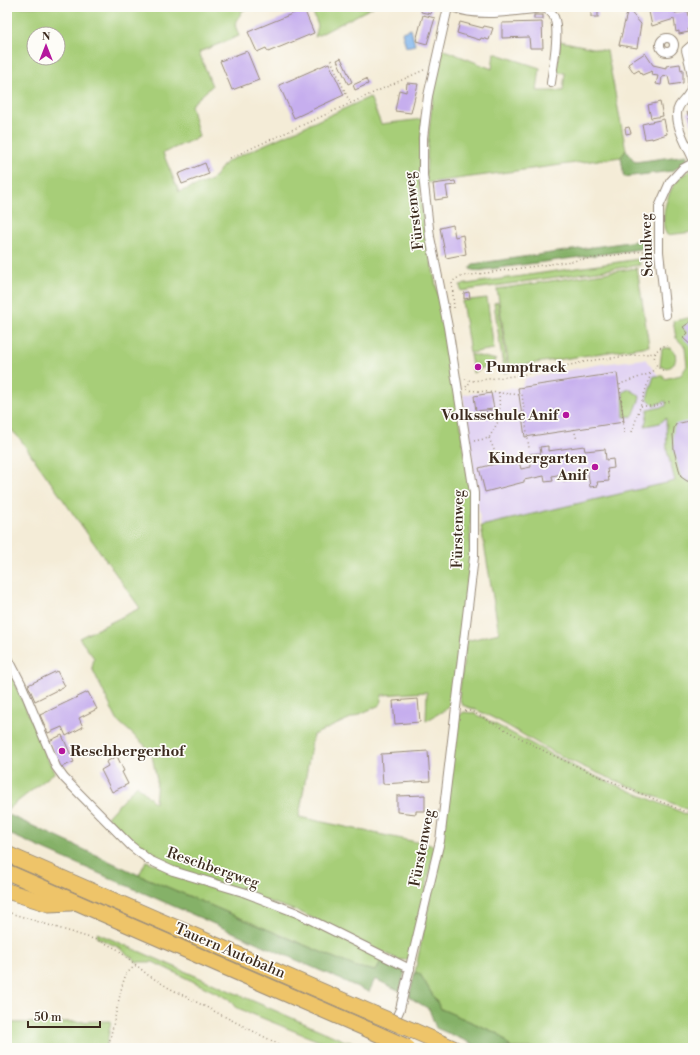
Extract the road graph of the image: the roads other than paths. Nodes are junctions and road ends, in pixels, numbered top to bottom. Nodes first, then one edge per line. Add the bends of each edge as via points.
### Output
1 (448, 7) edge
2 (452, 7) edge
3 (693, 44) edge
4 (674, 47) dead end
5 (686, 50) junction
6 (551, 83) dead end
7 (693, 159) edge
8 (693, 163) edge
9 (666, 315) dead end
10 (7, 656) edge
11 (7, 854) edge
12 (7, 872) edge
13 (7, 891) edge
14 (76, 903) junction
15 (410, 969) junction
16 (409, 1047) edge
17 (383, 1048) edge
18 (453, 1048) edge

1 - 15 street, Fürstenweg via 425,116 422,175 430,237 467,443 474,493 474,542 440,841
2 - 6 street via 463,11 489,13 542,8 549,10 554,17 556,41
3 - 5 street
4 - 5 street
5 - 7 street via 692,85 689,94 679,104 677,114 679,126
8 - 9 street, Schulweg via 682,169 670,182 659,207
10 - 15 street, Reschbergweg via 56,767 131,846 149,860 173,871 243,892 297,913
11 - 18 highway, Tauern Autobahn, bridge
12 - 14 highway, Tauern Autobahn
13 - 14 highway via 49,904
14 - 16 highway, Tauern Autobahn, bridge
15 - 17 street, Fürstenweg via 400,1009

